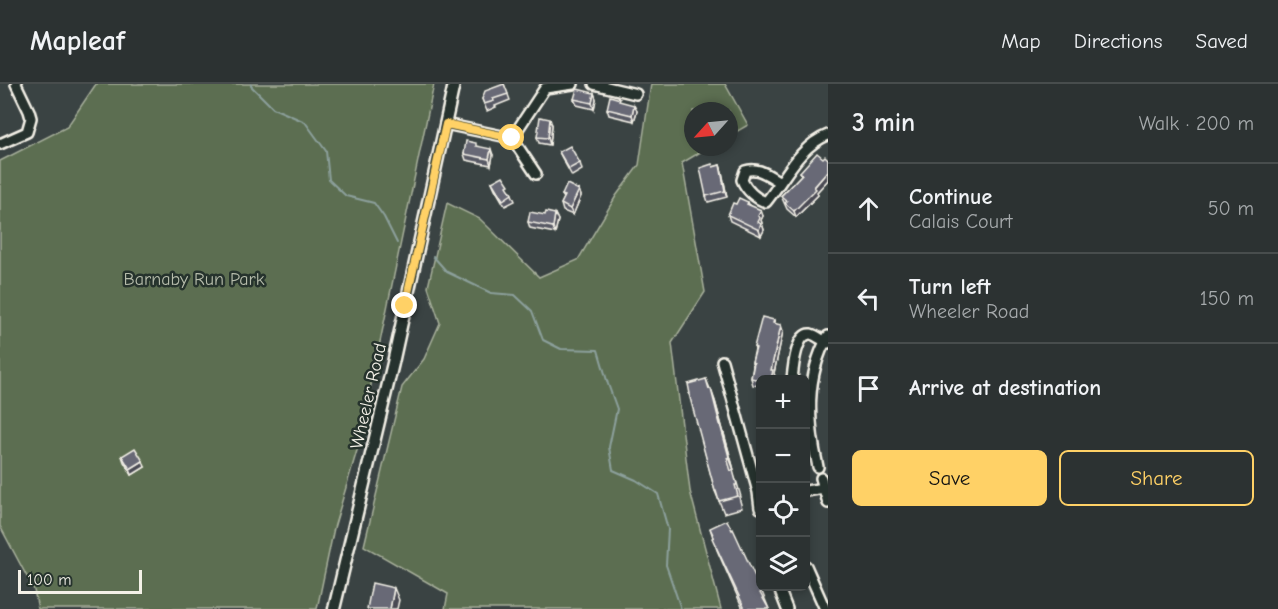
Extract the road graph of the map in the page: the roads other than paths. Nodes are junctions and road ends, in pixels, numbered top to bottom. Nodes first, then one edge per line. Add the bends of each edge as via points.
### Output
1 (15, 84) edge
2 (454, 84) edge
3 (573, 84) edge
4 (594, 84) edge
5 (636, 94) dead end
6 (446, 124) junction
7 (828, 135) edge
8 (512, 138) junction
9 (0, 144) edge
10 (536, 174) dead end
11 (780, 182) dead end
12 (827, 340) edge
13 (722, 361) dead end
14 (793, 375) edge
15 (818, 467) dead end
16 (756, 483) edge
17 (810, 489) edge
18 (828, 503) edge
19 (810, 575) edge
20 (780, 591) edge
21 (334, 609) edge
22 (787, 609) edge
23 (825, 609) edge

1 - 9 street via 31,118 27,132
2 - 6 main road, Wheeler Road
3 - 8 street via 545,88
4 - 5 street
6 - 8 street
6 - 21 main road, Wheeler Road
7 - 11 street via 806,150
8 - 10 street
12 - 14 street via 811,334 801,339
12 - 15 street via 811,391 810,419
13 - 16 street
17 - 18 street via 822,483
19 - 23 street
20 - 22 street

